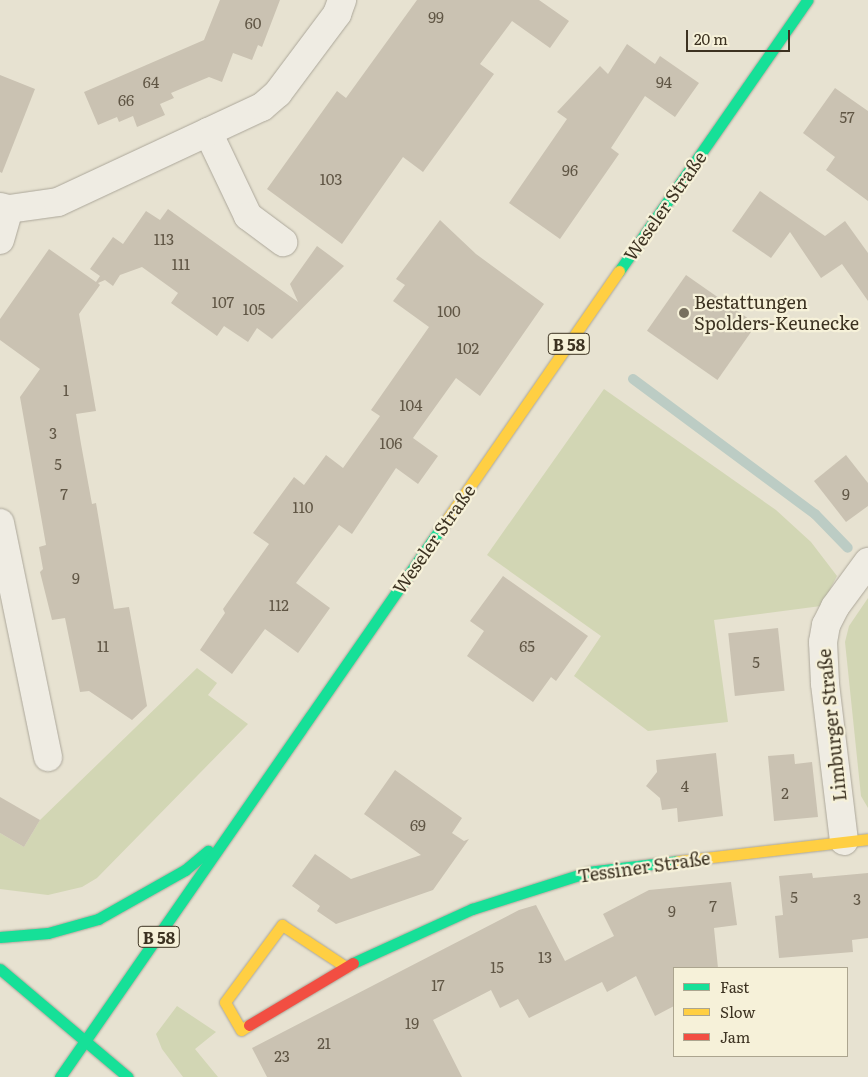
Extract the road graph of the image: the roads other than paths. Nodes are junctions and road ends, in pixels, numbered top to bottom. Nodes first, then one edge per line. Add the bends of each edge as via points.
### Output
1 (342, 0) edge
2 (807, 0) edge
3 (208, 132) junction
4 (4, 208) edge
5 (0, 240) edge
6 (283, 242) dead end
7 (0, 523) edge
8 (868, 562) edge
9 (48, 757) dead end
10 (230, 833) junction
11 (856, 840) edge
12 (0, 937) edge
13 (346, 967) junction
14 (0, 969) edge
15 (88, 1040) junction
16 (60, 1077) edge
17 (128, 1077) edge

1 - 3 street via 337,14 278,93 262,107
2 - 10 main road, Weseler Straße / B 58
3 - 4 street via 58,202
3 - 6 street via 248,216
4 - 5 street
7 - 9 street
8 - 11 street, Limburger Straße via 835,607 826,625 823,642 825,683
10 - 12 main road via 185,870 98,919 48,933
10 - 15 main road, Weseler Straße / B 58
11 - 13 main road, Tessiner Straße via 588,872 472,909
13 - 13 main road, Tessiner Straße via 241,1030 225,1002 282,925
14 - 15 main road
15 - 16 main road, Weseler Straße / B 58
15 - 17 main road

